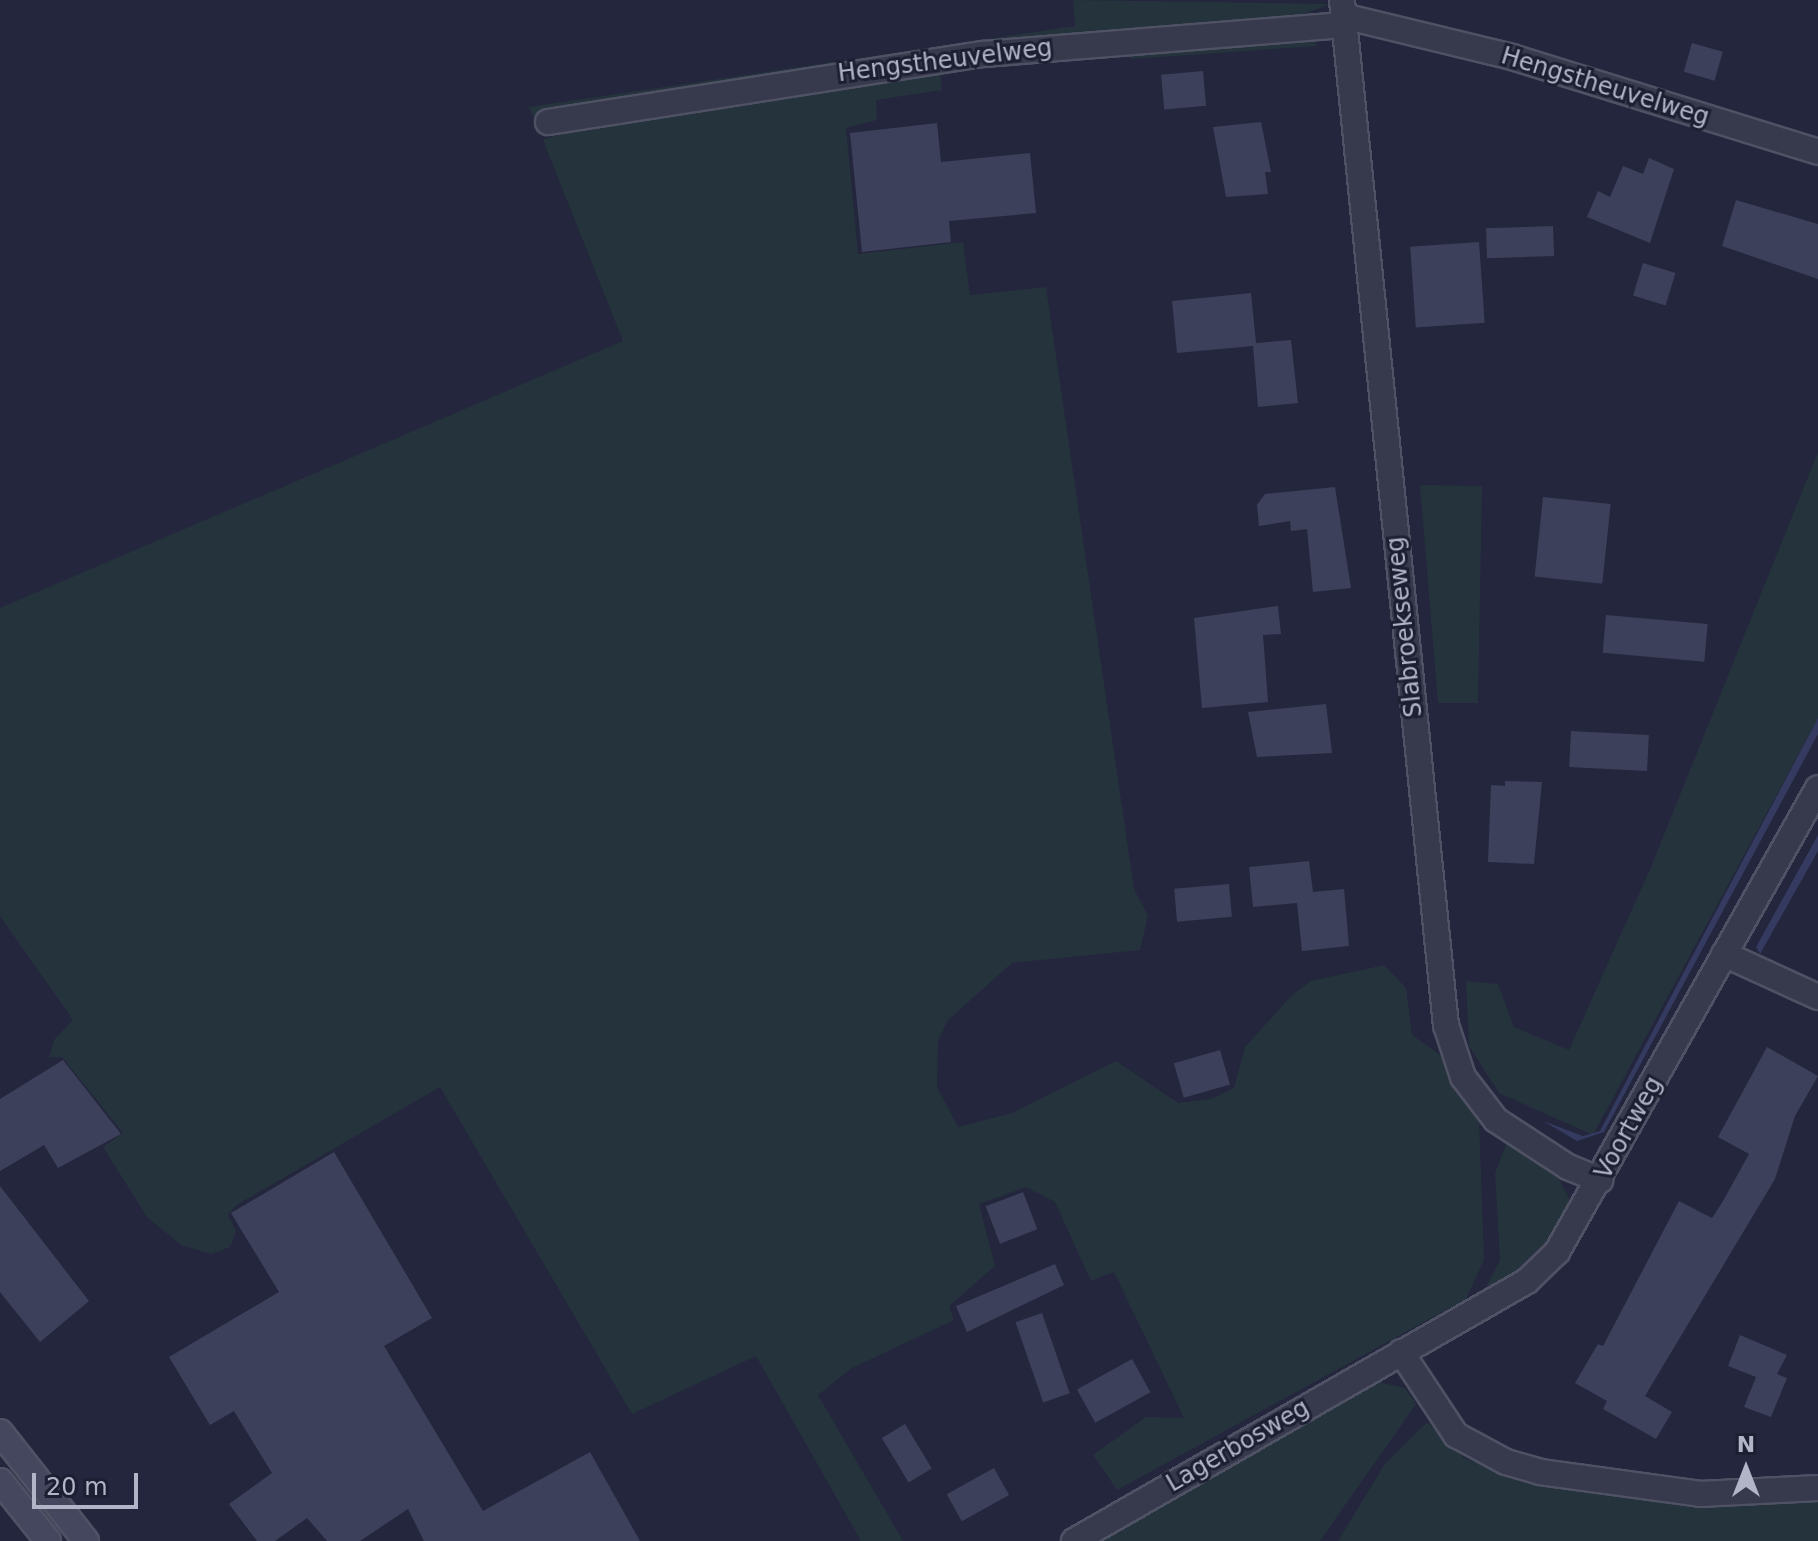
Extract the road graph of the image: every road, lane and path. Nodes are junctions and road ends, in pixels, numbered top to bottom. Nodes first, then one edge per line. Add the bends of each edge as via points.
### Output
1 (1343, 14) edge
2 (548, 122) dead end
3 (1818, 152) edge
4 (1818, 788) edge
5 (1724, 954) junction
6 (1818, 997) edge
7 (1601, 1180) junction
8 (1401, 1352) junction
9 (0, 1432) edge
10 (0, 1481) edge
11 (1818, 1488) edge
12 (48, 1541) edge
13 (86, 1541) edge
14 (1074, 1541) edge

1 - 2 street, Hengstheuvelweg via 984,54
1 - 3 street, Hengstheuvelweg via 1512,57
1 - 7 street, Slabroekseweg via 1446,1025 1463,1077 1496,1120 1568,1167
4 - 5 street, Voortweg
5 - 6 street
5 - 7 street, Voortweg
7 - 8 street, Voortweg via 1557,1252 1527,1281
8 - 11 street via 1456,1435 1482,1451 1540,1472 1700,1494
8 - 14 street, Lagerbosweg
9 - 13 street
10 - 12 street

